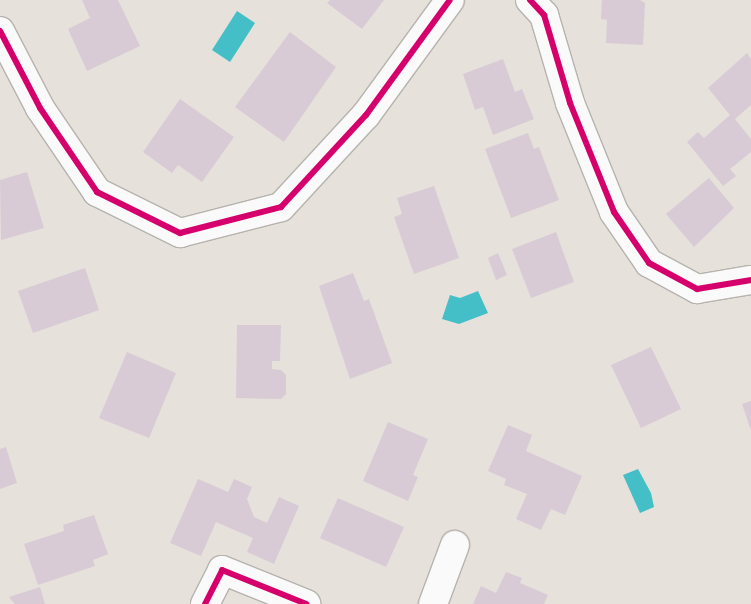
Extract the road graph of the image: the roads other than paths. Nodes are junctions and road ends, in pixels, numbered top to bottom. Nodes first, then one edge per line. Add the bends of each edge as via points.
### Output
1 (450, 0) edge
2 (530, 0) edge
3 (0, 31) edge
4 (751, 280) edge
5 (455, 545) dead end
6 (205, 604) edge
7 (306, 604) edge
8 (433, 604) edge

1 - 3 street via 366,115 281,207 180,233 97,192 40,108
2 - 4 street via 544,16 570,103 614,212 649,263 697,289
5 - 8 street
6 - 7 street via 222,570

